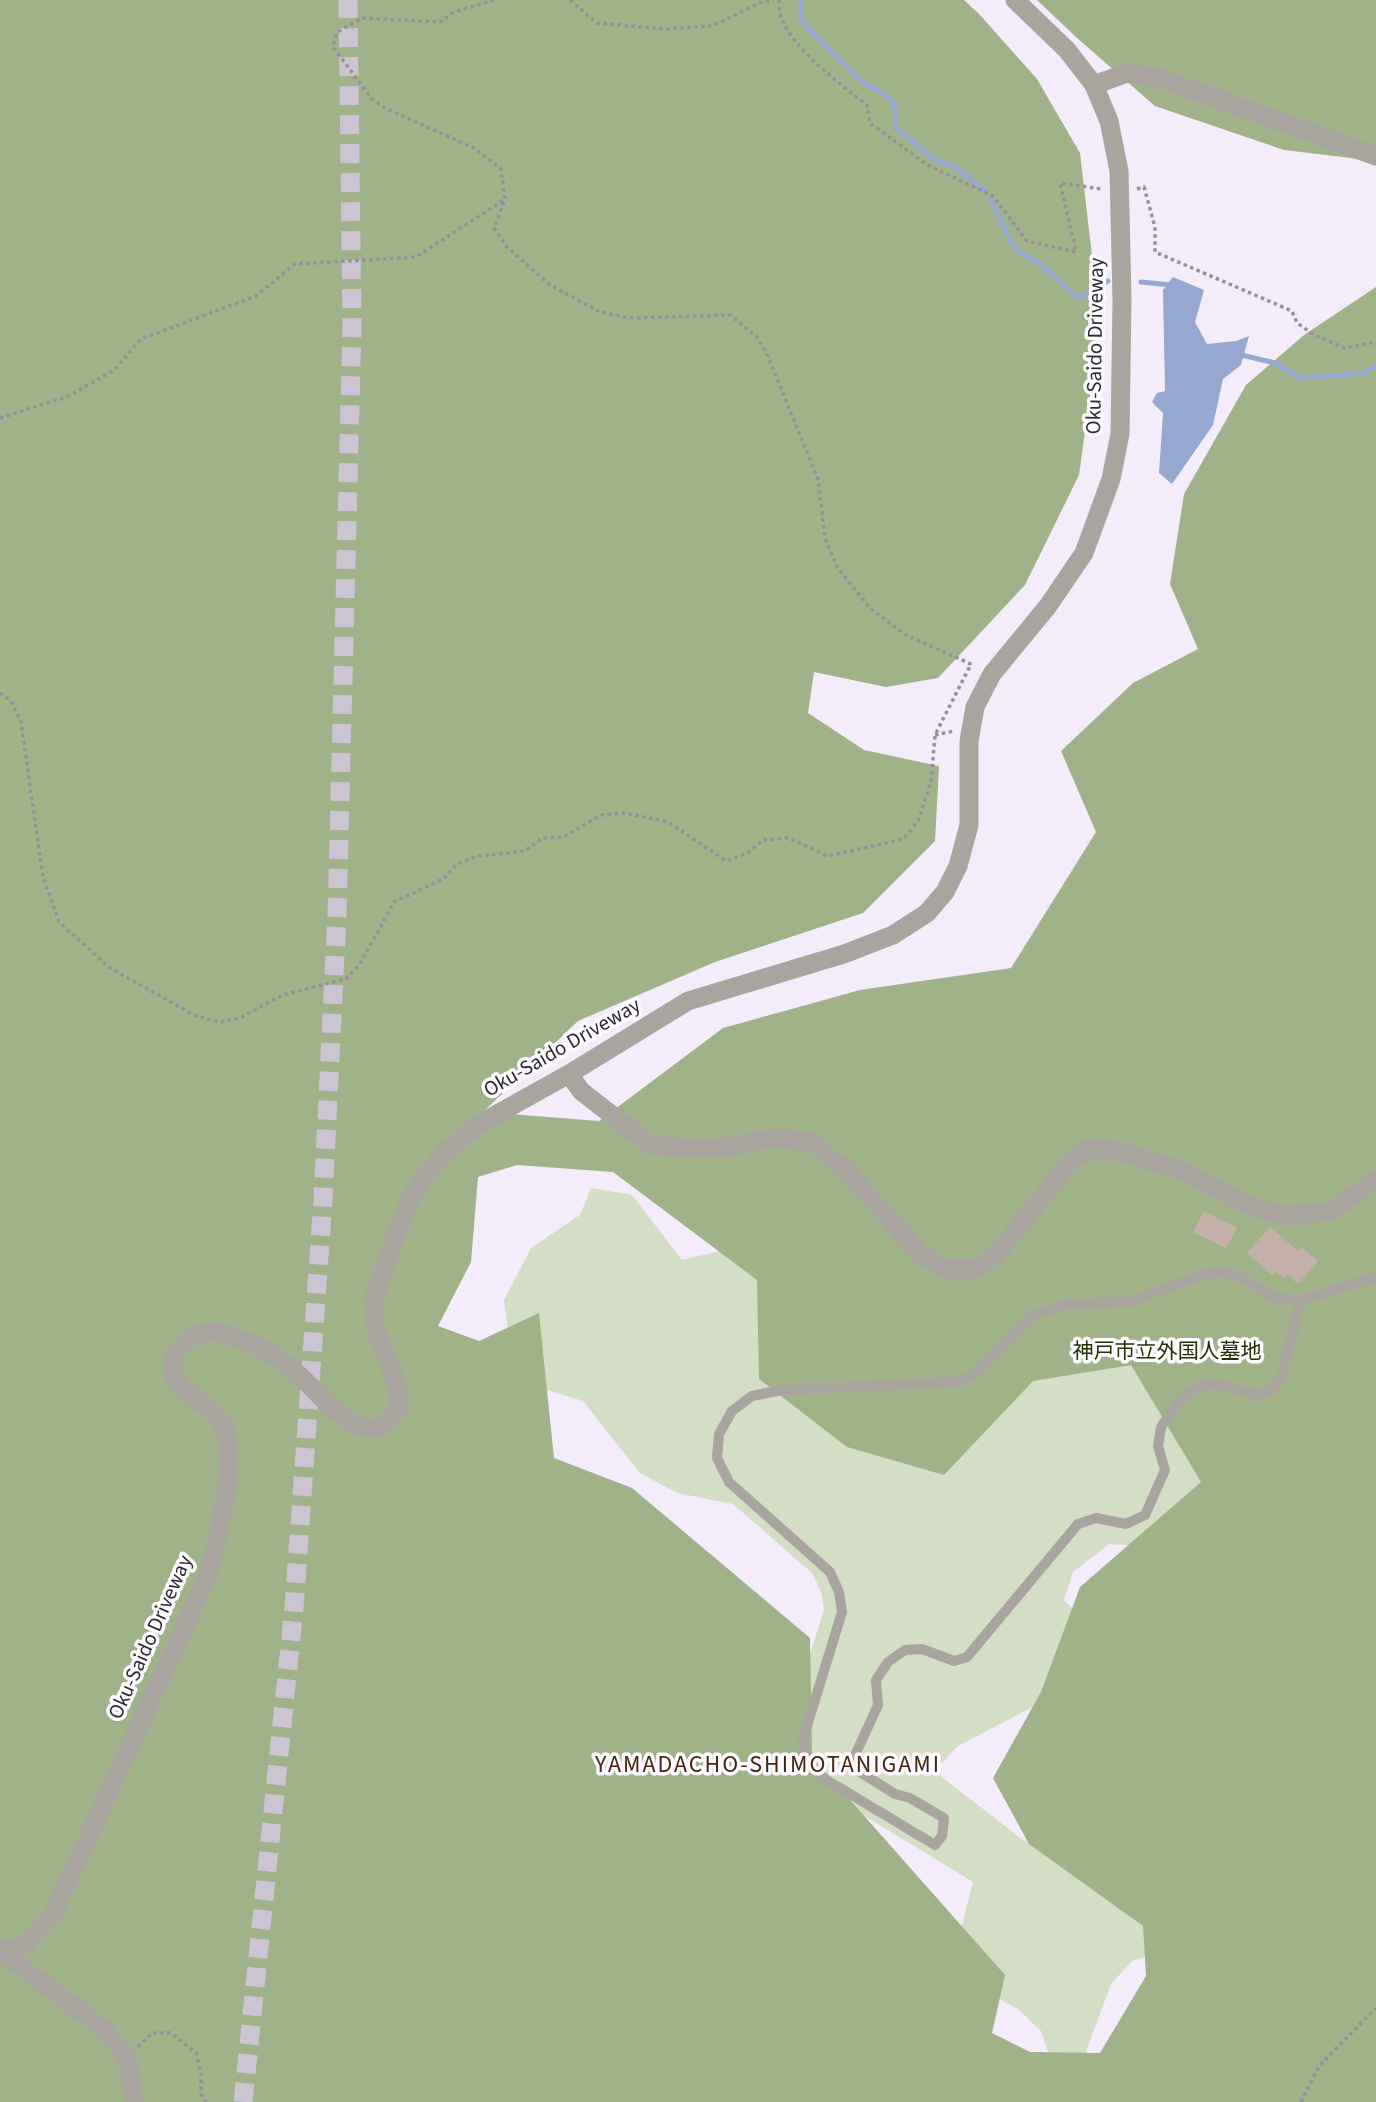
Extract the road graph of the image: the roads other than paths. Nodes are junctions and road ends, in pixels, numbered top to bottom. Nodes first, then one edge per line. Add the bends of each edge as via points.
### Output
1 (1015, 0) edge
2 (1094, 85) junction
3 (1376, 156) edge
4 (569, 1074) junction
5 (1376, 1179) edge
6 (1376, 1277) edge
7 (1301, 1300) junction
8 (0, 1951) edge
9 (134, 2102) edge

1 - 2 street, Oku-Saido Driveway via 1067,50
2 - 3 street via 1127,73 1159,78
2 - 4 street, Oku-Saido Driveway via 1109,121 1119,170 1121,434 1111,479 1084,553 992,674 975,707 969,741 969,825 946,892 927,913 893,935 688,1001
4 - 5 street via 581,1091 649,1144 721,1148 773,1138 812,1142 847,1171 920,1254 947,1269 974,1269 996,1255 1070,1162 1089,1148 1117,1151 1182,1171 1245,1204 1283,1216 1331,1211
4 - 8 street, Oku-Saido Driveway via 481,1123 446,1151 406,1207 374,1298 375,1327 398,1388 398,1411 385,1425 370,1429 349,1422 296,1372 256,1343 216,1332 194,1335 183,1343 173,1360 174,1373 183,1389 220,1420 228,1441 226,1493 206,1580 51,1918 25,1945
6 - 7 lane
7 - 7 lane via 1281,1378 1271,1391 1257,1395 1200,1385 1176,1405 1161,1427 1158,1446 1165,1471 1145,1515 1126,1524 1096,1518 1078,1524 967,1657 954,1661 922,1649 905,1650 888,1662 876,1680 878,1705 856,1753 860,1773 944,1818 942,1836 934,1845 820,1776 805,1757 803,1739 842,1612 839,1592 831,1572 729,1482 717,1458 719,1434 732,1412 752,1396 782,1390 957,1382 974,1375 1033,1315 1064,1305 1133,1301 1200,1275 1223,1272 1275,1298
8 - 9 street via 104,2029 127,2059

